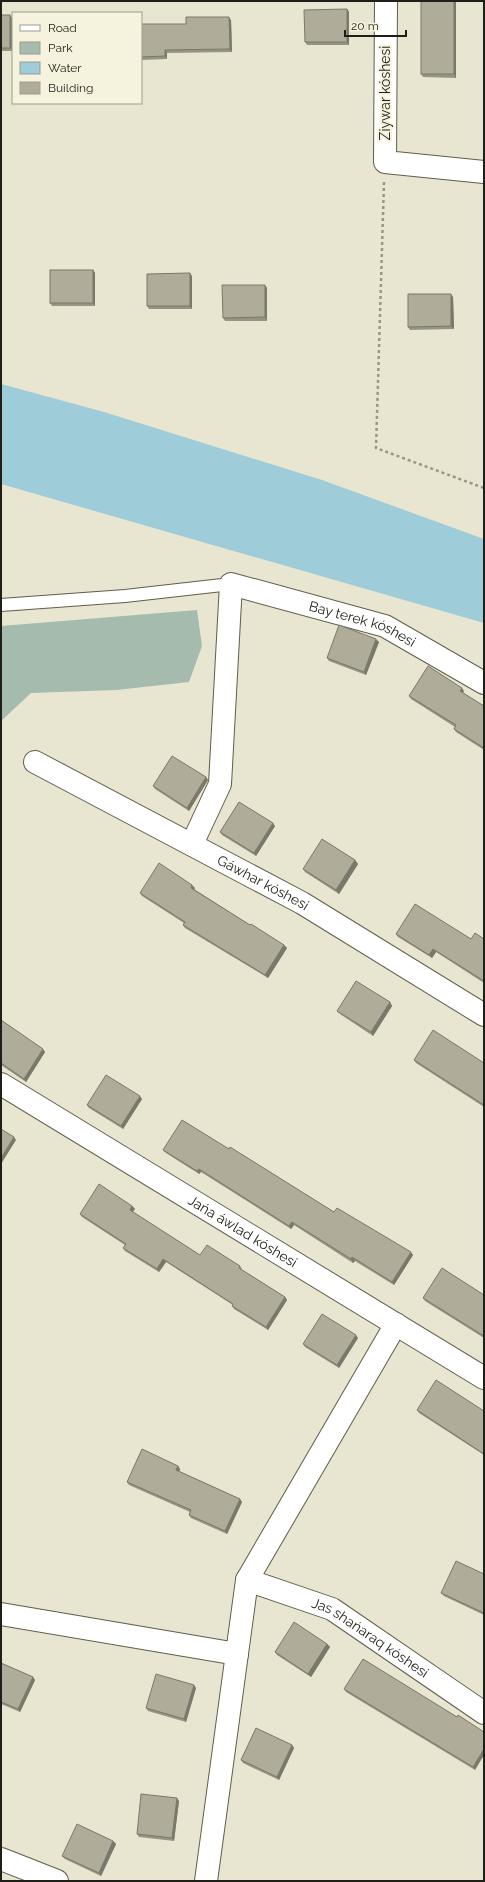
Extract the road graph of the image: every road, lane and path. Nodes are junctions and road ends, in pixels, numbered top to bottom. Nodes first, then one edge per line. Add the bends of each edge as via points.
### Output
1 (386, 1) edge
2 (385, 162) junction
3 (484, 172) edge
4 (484, 488) edge
5 (231, 584) junction
6 (1, 605) edge
7 (484, 683) edge
8 (35, 762) dead end
9 (192, 844) junction
10 (484, 1015) edge
11 (1, 1084) edge
12 (396, 1324) junction
13 (484, 1378) edge
14 (247, 1580) junction
15 (1, 1614) edge
16 (237, 1654) junction
17 (484, 1714) edge
18 (1, 1859) edge
19 (57, 1881) edge
20 (206, 1881) edge

1 - 2 street, Ziywar kóshesi
2 - 3 street
2 - 4 path via 376,448
5 - 6 lane via 125,596
5 - 7 street, Bay terek kóshesi via 385,626
5 - 9 street via 220,784
8 - 9 street, Gáwhar kóshesi
9 - 10 street, Gáwhar kóshesi via 302,902
11 - 12 street, Jańa áwlad kóshesi
12 - 13 street, Jańa áwlad kóshesi
12 - 14 street
14 - 16 street
14 - 17 street, Jas shańaraq kóshesi via 332,1609
15 - 16 street
16 - 20 street
18 - 19 street

